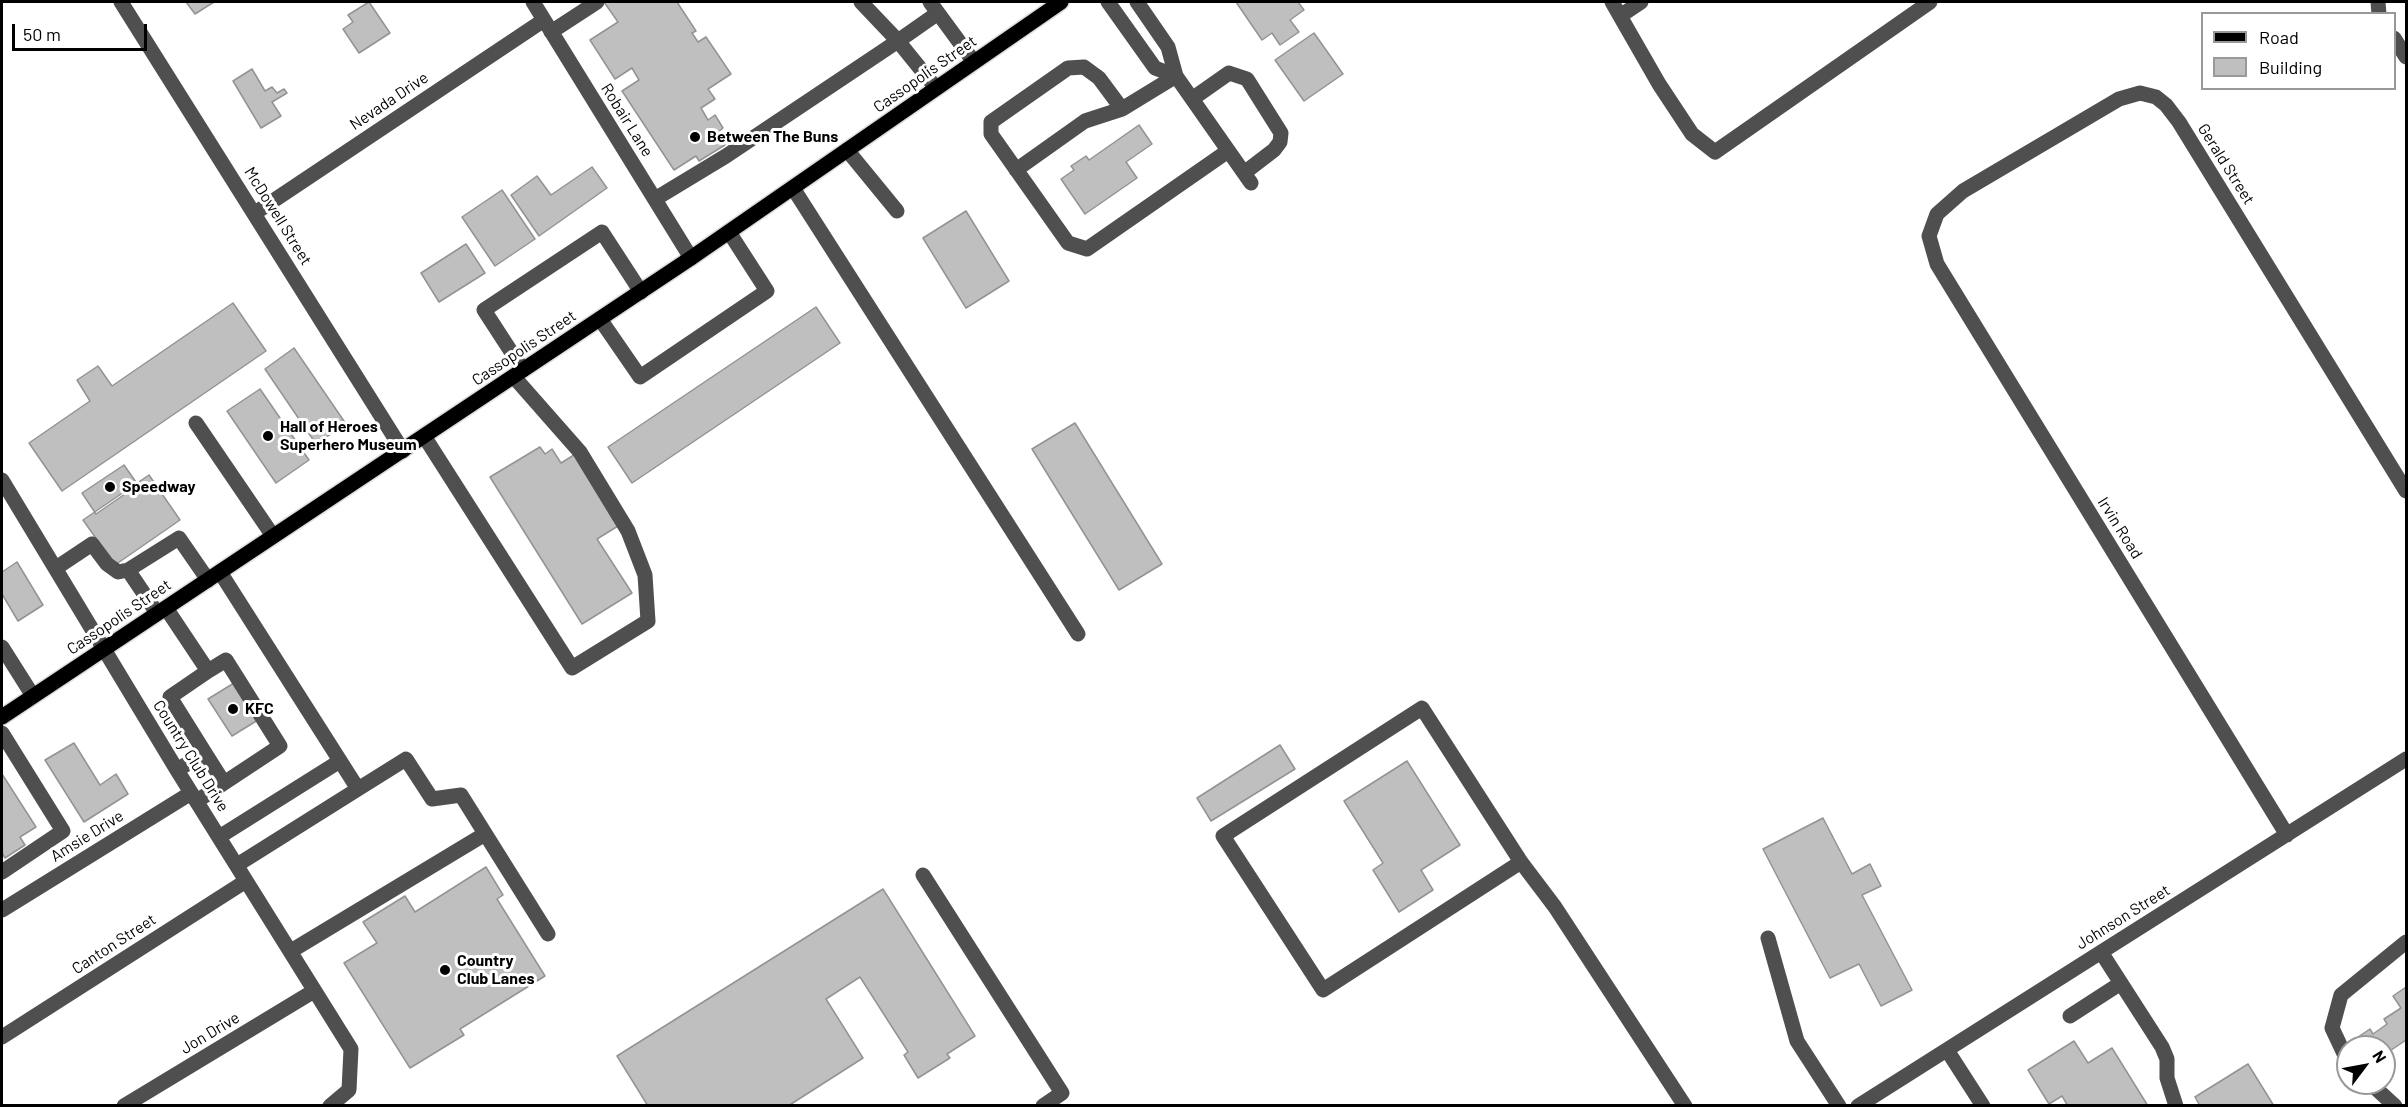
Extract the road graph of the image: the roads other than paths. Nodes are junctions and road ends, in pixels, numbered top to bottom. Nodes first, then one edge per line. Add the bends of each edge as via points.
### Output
1 (120, 2) edge
2 (533, 2) edge
3 (597, 2) edge
4 (861, 2) edge
5 (1061, 2) edge
6 (1108, 2) edge
7 (1137, 2) edge
8 (1612, 2) edge
9 (1641, 2) edge
10 (1930, 2) edge
11 (934, 7) edge
12 (1620, 16) junction
13 (548, 26) junction
14 (898, 41) junction
15 (2396, 41) edge
16 (2406, 57) edge
17 (974, 62) junction
18 (1176, 76) junction
19 (936, 88) junction
20 (1192, 99) junction
21 (1122, 109) junction
22 (848, 150) junction
23 (1228, 151) junction
24 (1016, 170) junction
25 (793, 188) junction
26 (655, 199) junction
27 (897, 211) dead end
28 (255, 213) junction
29 (729, 232) junction
30 (1929, 236) joint
31 (692, 258) junction
32 (641, 292) junction
33 (600, 319) junction
34 (519, 374) junction
35 (196, 423) dead end
36 (424, 436) junction
37 (403, 451) junction
38 (2, 480) edge
39 (2406, 491) edge
40 (273, 536) junction
41 (56, 568) junction
42 (128, 570) junction
43 (214, 576) junction
44 (161, 611) junction
45 (1078, 634) dead end
46 (2, 647) edge
47 (104, 648) junction
48 (208, 672) junction
49 (33, 696) junction
50 (2, 717) edge
51 (2, 733) edge
52 (205, 753) junction
53 (340, 761) junction
54 (2406, 761) edge
55 (177, 770) junction
56 (224, 783) junction
57 (358, 789) junction
58 (194, 797) junction
59 (485, 834) junction
60 (2287, 835) junction
61 (219, 837) junction
62 (1521, 862) junction
63 (237, 865) junction
64 (2, 872) edge
65 (923, 875) dead end
66 (246, 881) junction
67 (2, 910) edge
68 (548, 934) dead end
69 (1768, 938) dead end
70 (2406, 942) edge
71 (291, 951) junction
72 (2101, 952) junction
73 (2121, 983) junction
74 (314, 991) junction
75 (2070, 1016) dead end
76 (2336, 1036) edge
77 (2, 1037) edge
78 (1947, 1050) junction
79 (2383, 1095) edge
80 (124, 1106) edge
81 (330, 1106) edge
82 (1043, 1106) edge
83 (1685, 1106) edge
84 (1839, 1106) edge
85 (1858, 1106) edge
86 (1983, 1106) edge
87 (2176, 1106) edge
88 (2395, 1106) edge

1 - 28 street, McDowell Street
2 - 13 street, Robair Lane
3 - 13 street, Nevada Drive
4 - 14 street
5 - 17 main road, Cassopolis Street
6 - 18 street via 1155,68
7 - 18 street via 1168,47
8 - 12 street
9 - 12 street
10 - 12 street via 1715,152 1692,134
11 - 14 street
11 - 17 street
13 - 26 street, Robair Lane
13 - 28 street, Nevada Drive
14 - 19 street
14 - 26 street
15 - 16 street
17 - 19 main road, Cassopolis Street
18 - 20 street
18 - 21 street
19 - 22 main road, Cassopolis Street
20 - 23 street
20 - 23 street via 1229,73 1247,80 1281,133 1280,142 1248,178
21 - 24 street via 1084,121
21 - 24 street via 1099,78 1084,67 1068,68 991,122 991,134
22 - 25 main road, Cassopolis Street
22 - 27 street
23 - 24 street via 1087,249 1068,243
25 - 29 main road, Cassopolis Street
25 - 45 street
26 - 31 street, Robair Lane
28 - 37 street, McDowell Street
29 - 31 main road, Cassopolis Street
29 - 33 street via 767,291 640,377
30 - 39 street, Gerald Street via 1937,214 1963,192 2119,99 2140,93 2156,97 2179,122
30 - 60 street, Irvin Road via 1937,264
31 - 32 main road, Cassopolis Street
32 - 33 main road, Cassopolis Street
32 - 34 street via 602,232 484,310
33 - 34 main road, Cassopolis Street
34 - 36 main road, Cassopolis Street
34 - 36 street via 580,452 628,531 645,575 648,621 572,668
35 - 40 street
36 - 37 main road, Cassopolis Street
37 - 40 main road, Cassopolis Street
38 - 41 street, Country Club Drive
40 - 43 main road, Cassopolis Street
41 - 42 street via 92,544 118,572
41 - 47 street, Country Club Drive
42 - 43 street via 179,538
42 - 44 street
43 - 44 main road, Cassopolis Street
43 - 53 street
44 - 47 main road, Cassopolis Street
44 - 48 street
46 - 49 street
47 - 49 main road, Cassopolis Street
47 - 55 street, Country Club Drive
48 - 52 street via 170,698
48 - 56 street, Amsie Drive via 226,660 280,746
49 - 50 main road, Cassopolis Street
51 - 64 street via 63,831
52 - 55 street
52 - 56 street
53 - 57 street
53 - 61 street
54 - 60 street, Johnson Street
55 - 58 street, Country Club Drive
56 - 58 street, Amsie Drive
57 - 59 street via 406,759 432,799 460,795
57 - 63 street
58 - 61 street, Country Club Drive
58 - 67 street, Amsie Drive
59 - 68 street
59 - 71 street
60 - 72 street, Johnson Street
61 - 63 street, Country Club Drive
62 - 62 street via 1422,708 1223,836 1323,990
62 - 83 street
63 - 66 street, Country Club Drive
65 - 82 street via 1062,1093
66 - 71 street, Country Club Drive
66 - 77 street, Canton Street
69 - 84 street via 1797,1041
70 - 76 street via 2341,995 2332,1028
71 - 74 street, Country Club Drive
72 - 73 street
72 - 78 street, Johnson Street
73 - 75 street
73 - 87 street via 2162,1047
74 - 80 street, Jon Drive
74 - 81 street, Country Club Drive via 351,1049 349,1090
78 - 85 street, Johnson Street
78 - 86 street
79 - 88 street

